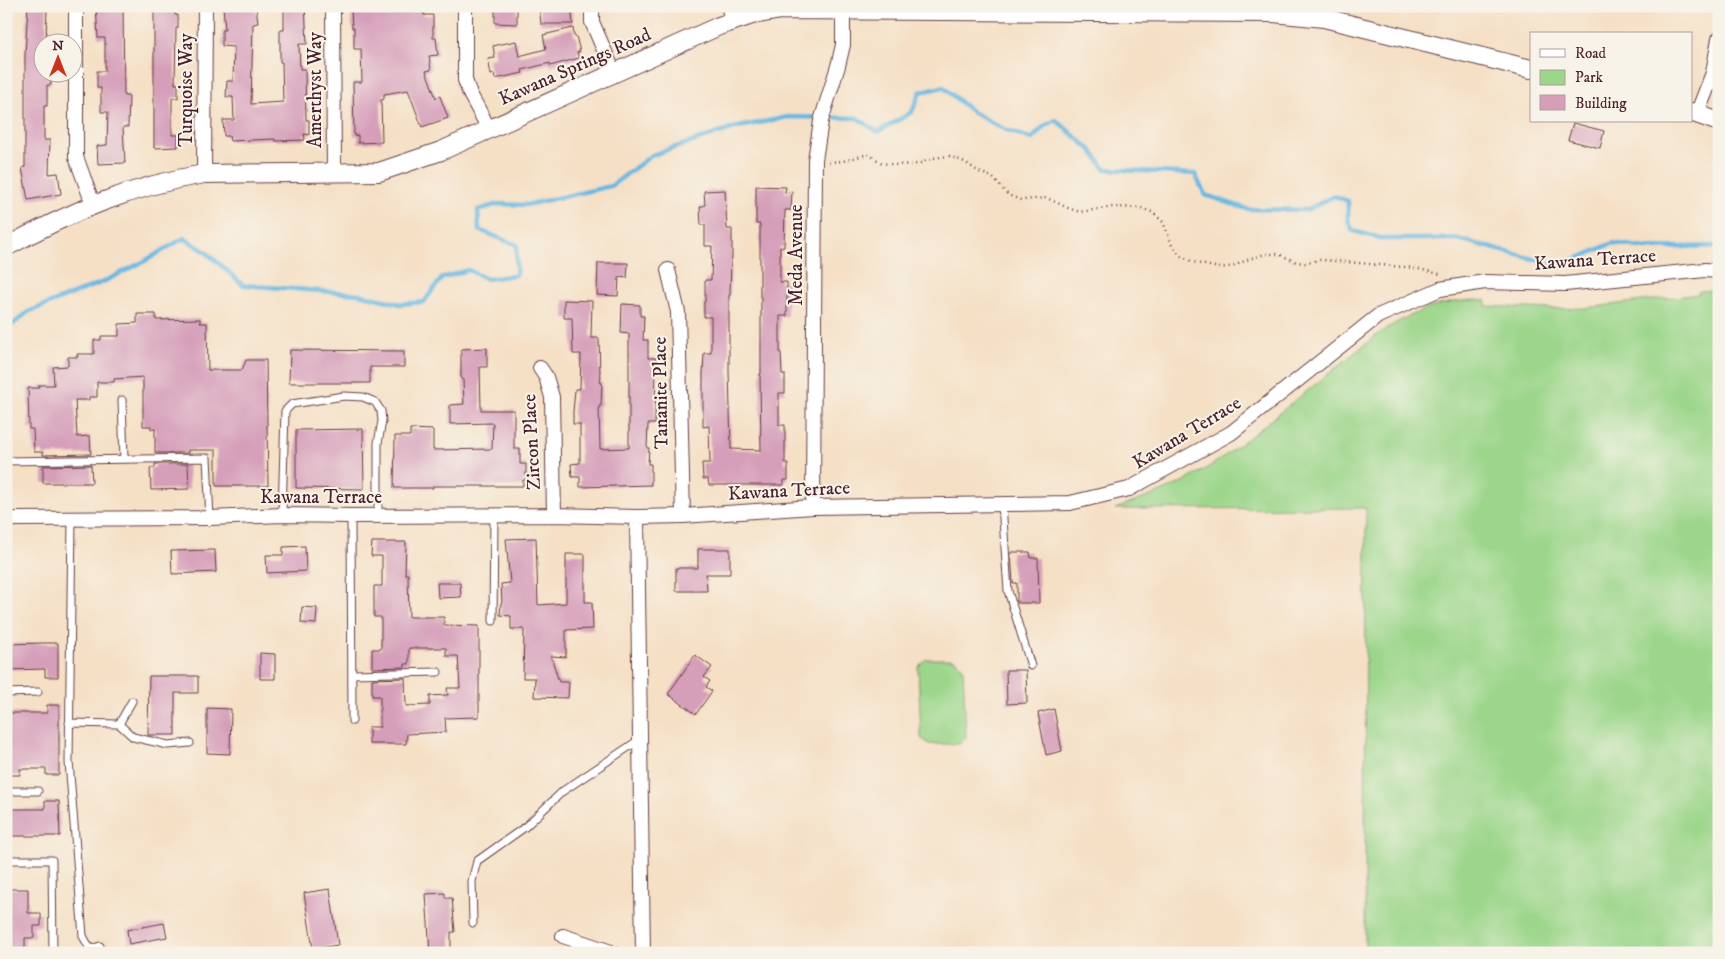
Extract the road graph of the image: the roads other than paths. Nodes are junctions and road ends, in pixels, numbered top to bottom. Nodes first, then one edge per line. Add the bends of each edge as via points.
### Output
1 (76, 6) edge
2 (205, 6) edge
3 (333, 6) edge
4 (465, 6) edge
5 (592, 6) edge
6 (843, 8) edge
7 (1228, 9) edge
8 (731, 14) edge
9 (1719, 39) edge
10 (1530, 69) edge
11 (614, 73) junction
12 (1694, 113) edge
13 (1719, 122) edge
14 (489, 130) junction
15 (204, 174) junction
16 (334, 174) junction
17 (93, 204) junction
18 (6, 247) edge
19 (668, 270) dead end
20 (1719, 271) edge
21 (540, 368) dead end
22 (122, 400) dead end
23 (124, 459) junction
24 (6, 461) edge
25 (1002, 504) junction
26 (812, 507) junction
27 (282, 515) junction
28 (554, 515) junction
29 (351, 516) junction
30 (378, 516) junction
31 (494, 516) junction
32 (682, 516) junction
33 (637, 517) junction
34 (72, 518) junction
35 (210, 518) junction
36 (6, 521) edge
37 (493, 621) dead end
38 (1031, 666) dead end
39 (438, 672) dead end
40 (352, 674) junction
41 (38, 692) dead end
42 (6, 693) edge
43 (132, 701) dead end
44 (352, 721) dead end
45 (69, 724) junction
46 (119, 724) junction
47 (640, 740) junction
48 (190, 743) dead end
49 (6, 791) edge
50 (38, 791) dead end
51 (6, 860) edge
52 (473, 923) dead end
53 (562, 936) dead end
54 (100, 946) dead end
55 (53, 953) edge
56 (614, 953) edge
57 (642, 953) edge

1 - 17 street via 76,157
2 - 15 street, Turquoise Way
3 - 16 street, Amerthyst Way
4 - 14 street via 465,80
5 - 11 street via 592,22
6 - 7 street, Kawana Springs Road
6 - 8 street, Kawana Springs Road
6 - 26 street, Meda Avenue via 843,45 816,143
7 - 10 street, Kawana Springs Road via 1324,18
8 - 11 street, Kawana Springs Road
9 - 12 street via 1712,73
11 - 14 street, Kawana Springs Road
12 - 13 street
14 - 16 street, Kawana Springs Road via 379,172
15 - 16 street, Kawana Springs Road
15 - 17 street, Kawana Springs Road via 146,186
17 - 18 street, Kawana Springs Road
19 - 32 street, Tananite Place via 678,312
20 - 25 street, Kawana Terrace via 1565,284 1485,282 1440,289 1378,316 1231,433 1129,489 1070,504
21 - 28 street, Zircon Place via 552,397
22 - 23 lane
23 - 24 lane
23 - 35 lane via 207,458
25 - 26 street, Kawana Terrace
25 - 38 lane via 1008,591
26 - 32 street, Kawana Terrace
27 - 29 street, Kawana Terrace
27 - 30 lane via 285,411 292,404 344,396 363,397 375,402 381,411
27 - 35 street, Kawana Terrace
28 - 31 street, Kawana Terrace
28 - 33 street, Kawana Terrace
29 - 30 street, Kawana Terrace
29 - 40 lane
30 - 31 street, Kawana Terrace
31 - 37 lane
32 - 33 street, Kawana Terrace
33 - 47 street
34 - 35 street, Kawana Terrace
34 - 36 street, Kawana Terrace
34 - 45 lane
39 - 40 lane
40 - 44 lane
41 - 42 lane
43 - 46 lane
45 - 46 lane
45 - 54 lane via 69,762 83,936 90,948
46 - 48 lane via 133,737 168,745
47 - 52 lane via 563,791 525,827 477,862 472,881
47 - 57 street
49 - 50 lane
51 - 55 lane via 52,860
53 - 56 street

